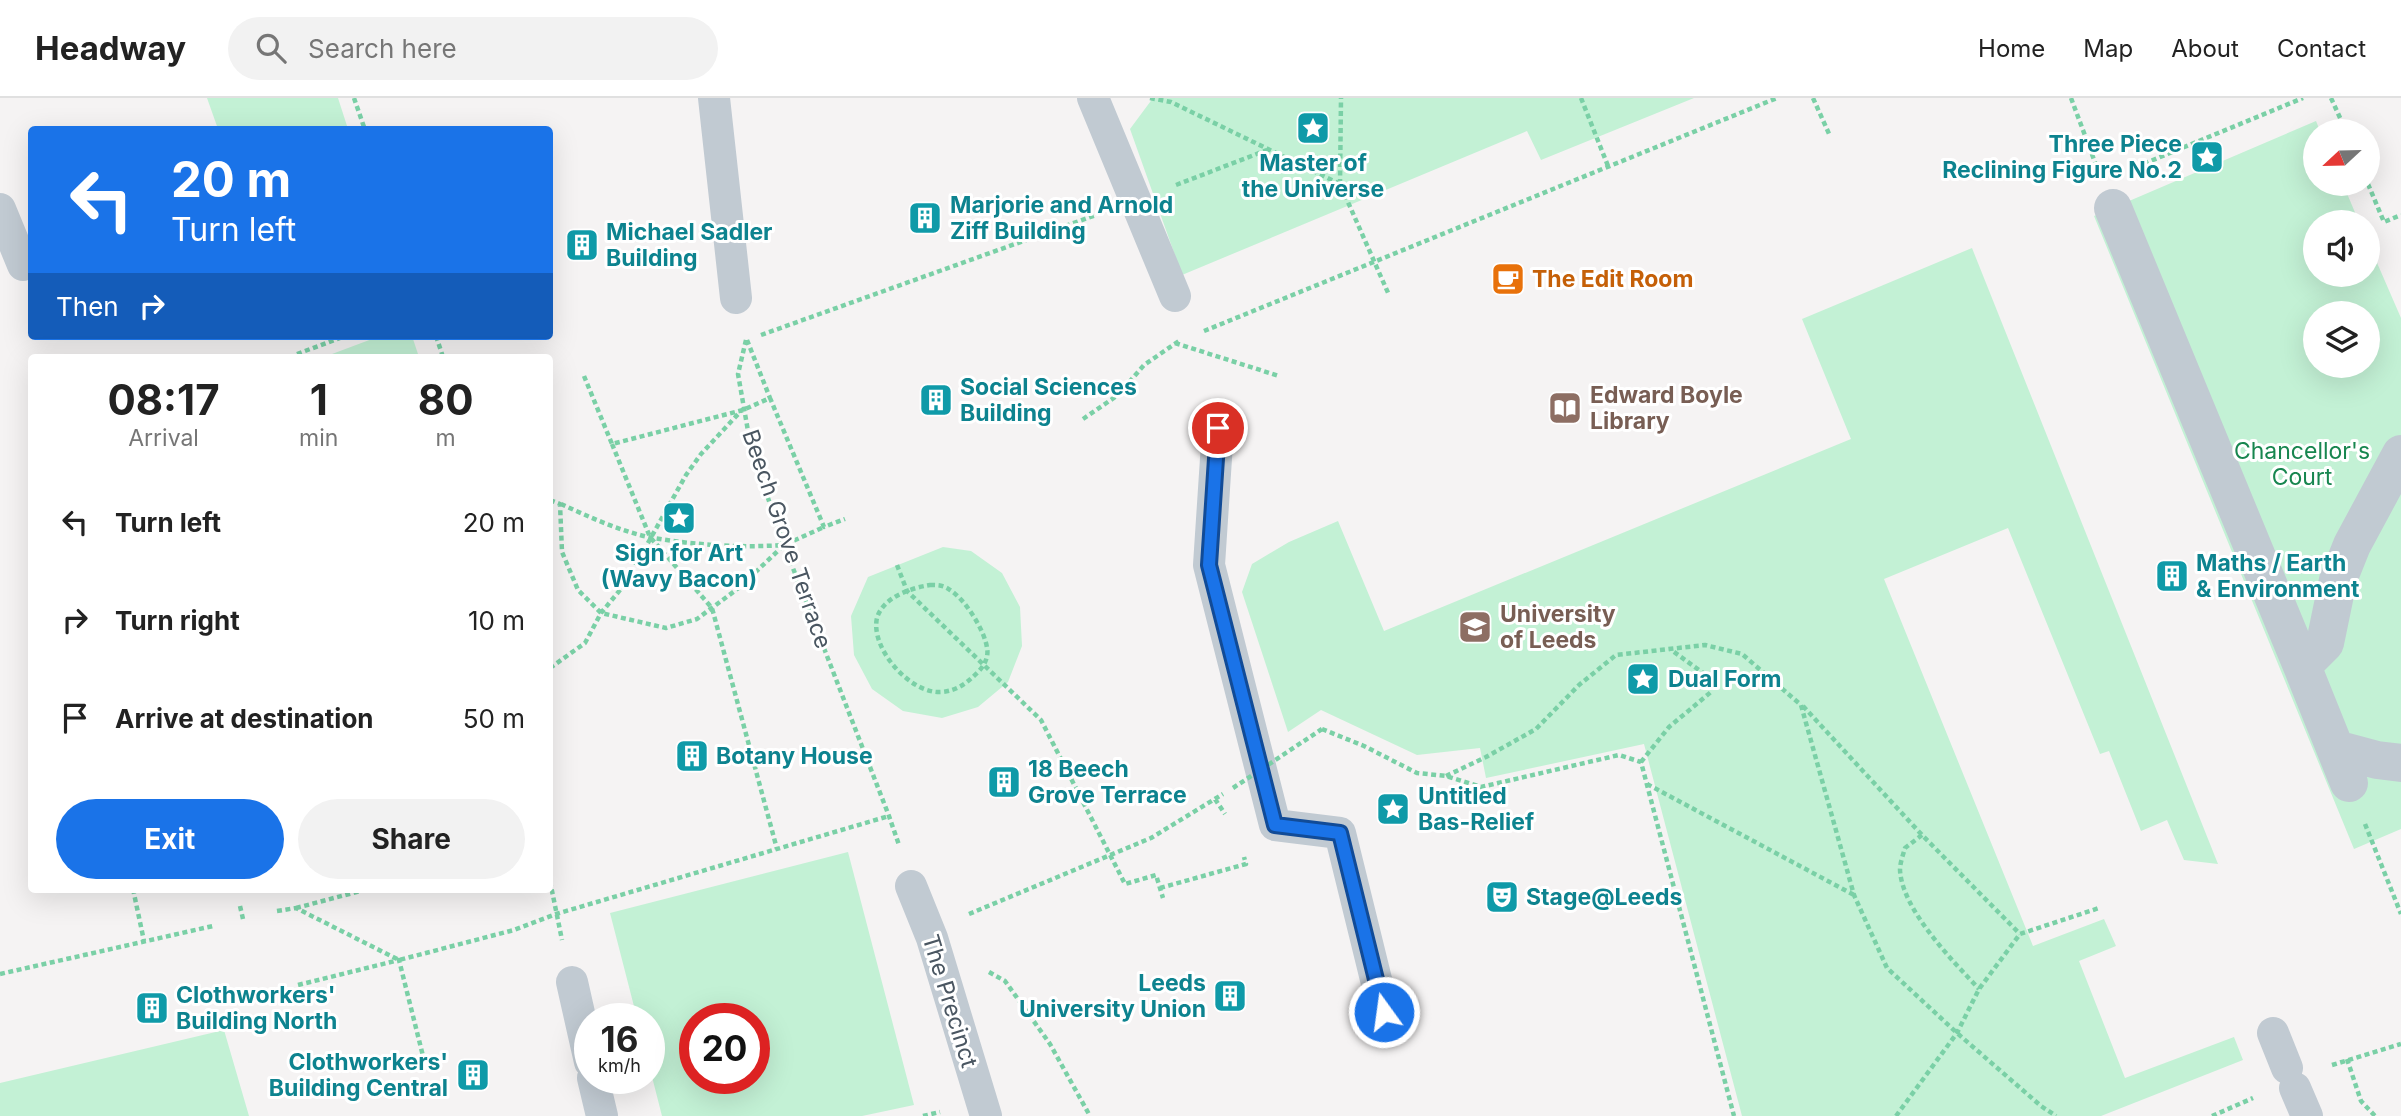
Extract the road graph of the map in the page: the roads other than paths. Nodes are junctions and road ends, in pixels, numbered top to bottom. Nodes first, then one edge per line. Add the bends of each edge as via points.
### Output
1 (714, 98) edge
2 (1094, 98) edge
3 (2107, 194) road end
4 (0, 209) edge
5 (23, 265) dead end
6 (1175, 296) dead end
7 (736, 298) road end
8 (1218, 428) dead end
9 (2401, 454) edge
10 (2302, 666) junction
11 (2401, 763) edge
12 (911, 886) road end
13 (572, 982) road end
14 (577, 1003) edge
15 (1384, 1012) dead end
16 (2273, 1033) dead end
17 (2296, 1091) edge
18 (597, 1094) edge
19 (602, 1116) edge
20 (986, 1116) edge

1 - 7 lane
2 - 6 lane
3 - 10 street
4 - 5 lane
8 - 15 lane via 1209,565 1275,825 1340,833
9 - 10 street via 2352,545 2338,580 2325,643
10 - 11 street via 2342,766 2377,760
12 - 20 lane, The Precinct via 932,938
13 - 14 lane
16 - 17 lane
18 - 19 lane

